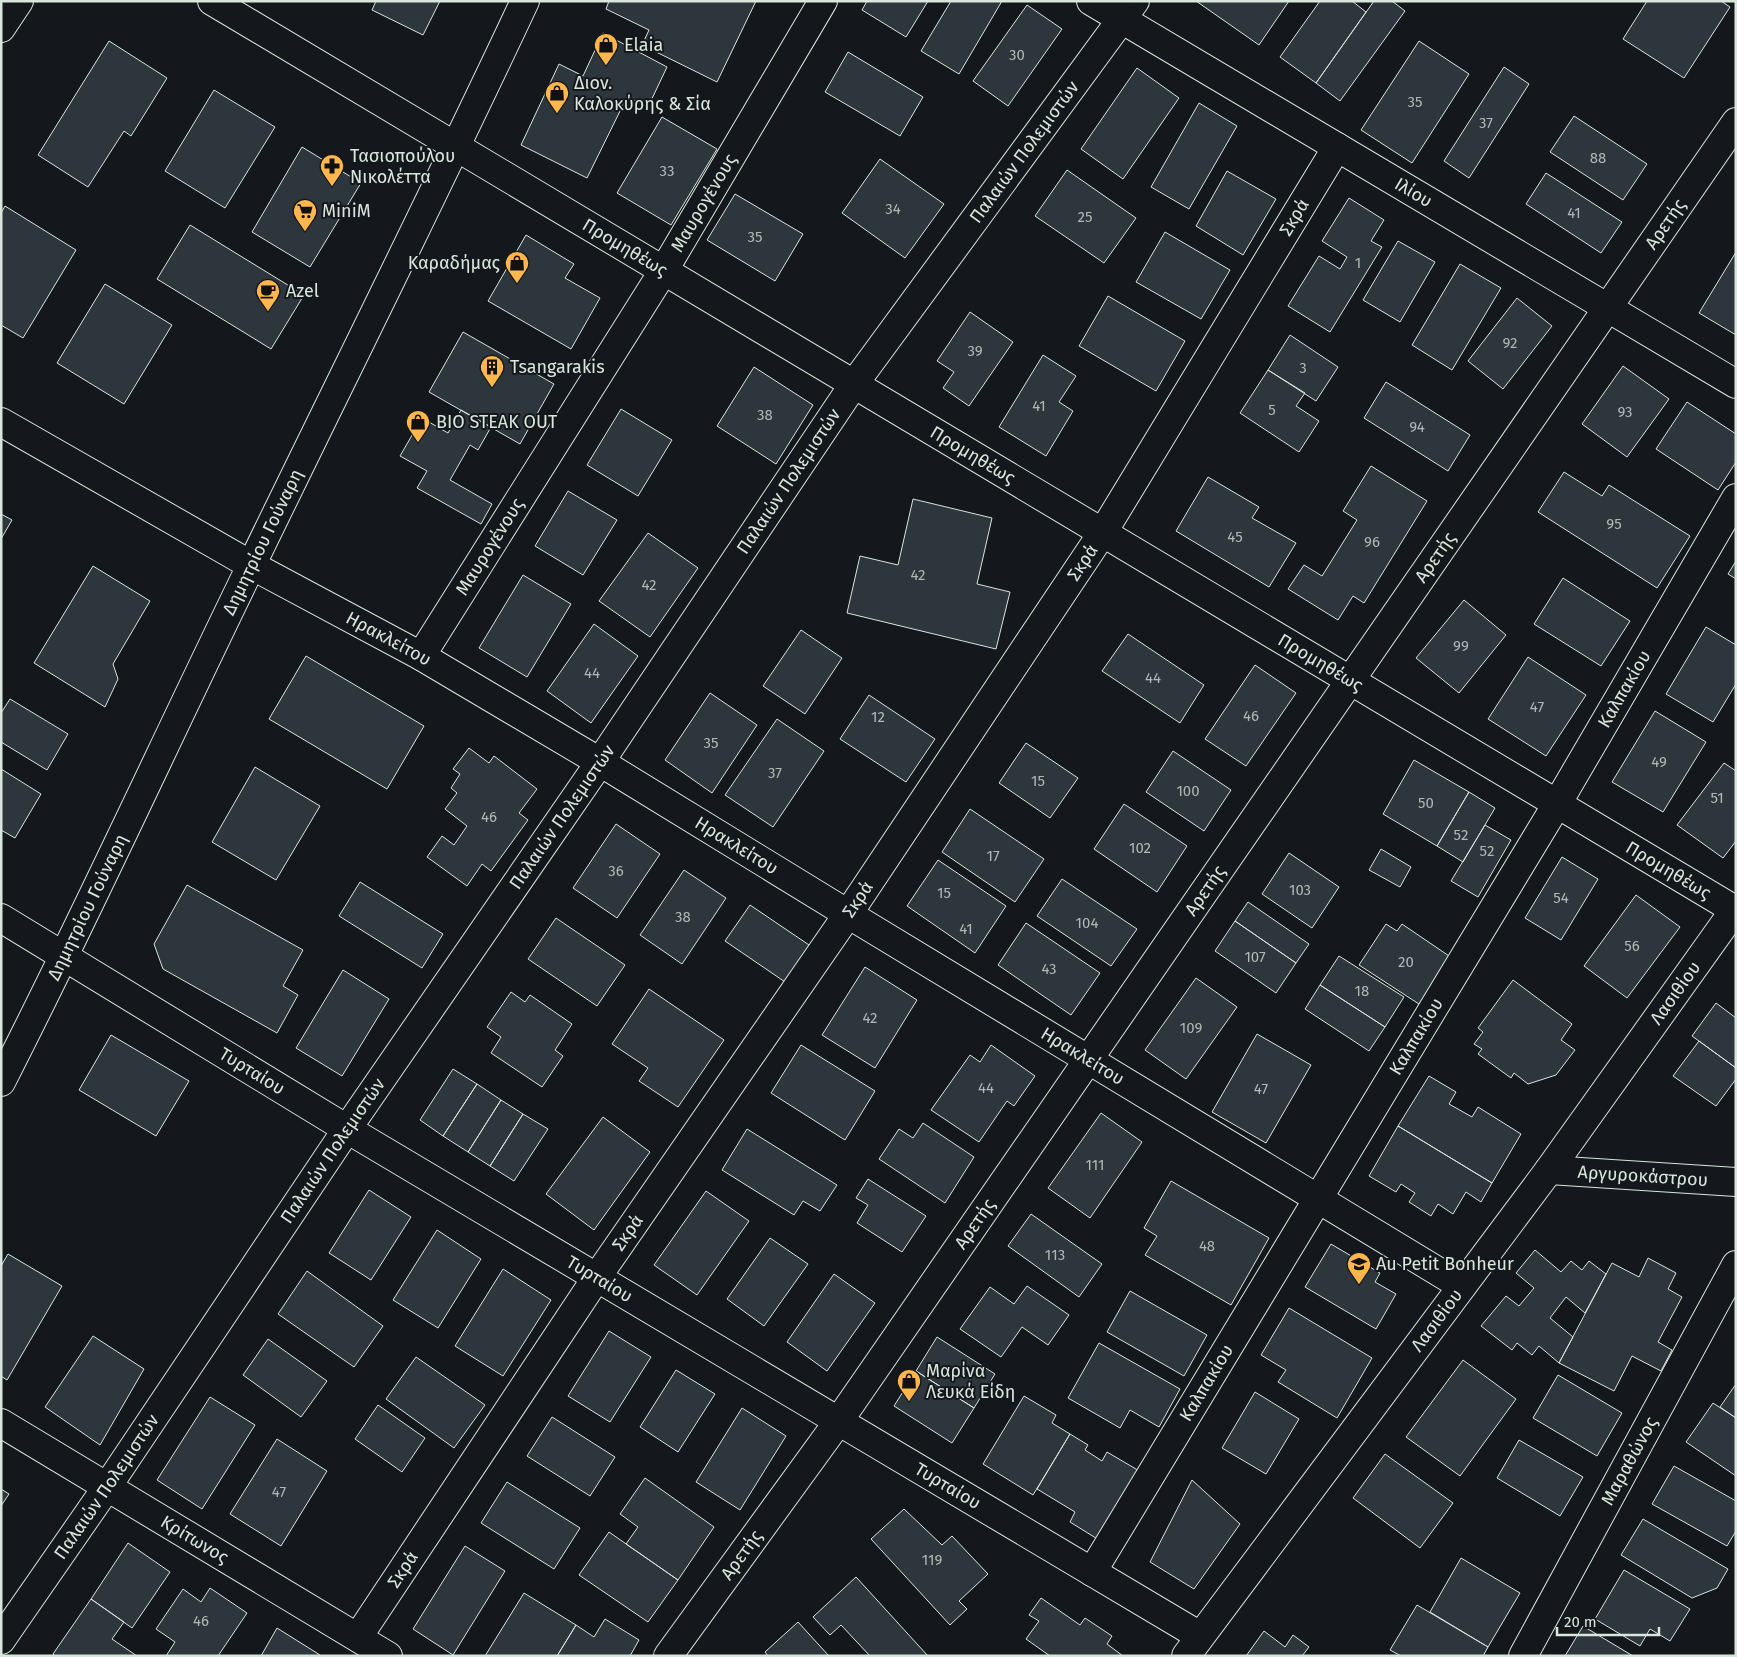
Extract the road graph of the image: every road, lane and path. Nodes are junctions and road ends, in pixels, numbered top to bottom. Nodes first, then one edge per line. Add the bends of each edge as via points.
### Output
1 (18, 1) edge
2 (212, 1) edge
3 (525, 1) edge
4 (823, 1) edge
5 (1090, 1) edge
6 (1129, 11) edge
7 (1, 28) edge
8 (1736, 122) edge
9 (456, 147) junction
10 (1337, 148) junction
11 (664, 270) junction
12 (1608, 308) junction
13 (854, 384) junction
14 (1736, 384) edge
15 (1, 422) edge
16 (1736, 498) edge
17 (1102, 532) junction
18 (251, 565) junction
19 (421, 656) junction
20 (1351, 681) junction
21 (600, 762) junction
22 (1557, 804) junction
23 (1735, 909) edge
24 (848, 914) junction
25 (1, 918) edge
26 (64, 956) junction
27 (1089, 1060) junction
28 (1, 1082) edge
29 (347, 1129) junction
30 (1549, 1170) junction
31 (1736, 1182) edge
32 (1318, 1199) junction
33 (1736, 1265) edge
34 (597, 1277) junction
35 (1462, 1286) junction
36 (838, 1422) junction
37 (1, 1423) edge
38 (106, 1487) junction
39 (1092, 1572) junction
40 (358, 1637) junction
41 (1, 1640) edge
42 (1193, 1646) edge
43 (388, 1656) edge
44 (668, 1656) edge
45 (1523, 1656) edge

1 - 7 street
2 - 9 street, Προμηθέως
3 - 9 street, Δημητρίου Γούναρη
4 - 11 street, Μαυρογένους
5 - 6 street, Ιλίου
6 - 10 street, Ιλίου
6 - 13 street, Παλαιών Πολεμιστών
8 - 12 street, Αρετής
9 - 11 street, Προμηθέως
9 - 18 street, Δημητρίου Γούναρη
10 - 12 street, Ιλίου
10 - 17 street, Σκρά
11 - 13 street, Προμηθέως
11 - 19 street, Μαυρογένους
12 - 14 street, Ιλίου
12 - 20 street, Αρετής
13 - 17 street, Προμηθέως
13 - 21 street, Παλαιών Πολεμιστών
15 - 18 street, Ηρακλείτου
16 - 22 street, Καλπακίου
17 - 20 street, Προμηθέως
17 - 24 street, Σκρά
18 - 19 street, Ηρακλείτου
18 - 26 street, Δημητρίου Γούναρη
19 - 21 street, Ηρακλείτου
20 - 22 street, Προμηθέως
20 - 27 street, Αρετής
21 - 24 street, Ηρακλείτου
21 - 29 street, Παλαιών Πολεμιστών
22 - 23 street, Προμηθέως
22 - 32 street, Καλπακίου
23 - 30 street, Λασιθίου
24 - 27 street, Ηρακλείτου
24 - 34 street, Σκρά
25 - 26 street, Τυρταίου
26 - 28 street, Δημητρίου Γούναρη
26 - 29 street, Τυρταίου
27 - 32 street, Ηρακλείτου
27 - 36 street, Αρετής
29 - 34 street, Τυρταίου
29 - 38 street, Παλαιών Πολεμιστών
30 - 31 street, Αργυροκάστρου
30 - 35 street, Λασιθίου
32 - 35 street, Ηρακλείτου
32 - 39 street, Καλπακίου
33 - 45 street, Μαραθώνος
34 - 36 street, Τυρταίου
34 - 40 street, Σκρά
35 - 42 street, Λασιθίου
36 - 39 street, Τυρταίου
36 - 44 street, Αρετής
37 - 38 street, Κρίτωνος
38 - 40 street, Κρίτωνος
38 - 41 street, Παλαιών Πολεμιστών
39 - 42 street, Τυρταίου
40 - 43 street, Κρίτωνος

